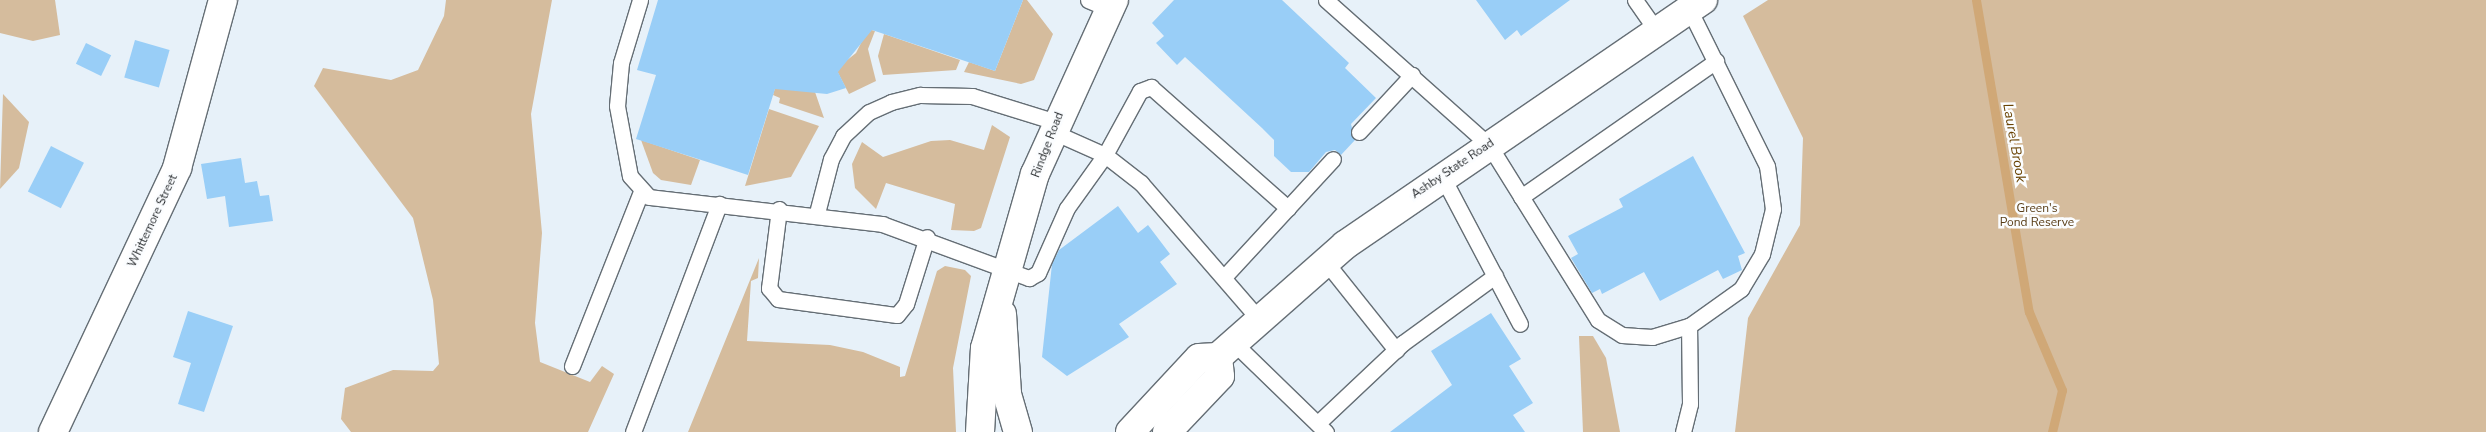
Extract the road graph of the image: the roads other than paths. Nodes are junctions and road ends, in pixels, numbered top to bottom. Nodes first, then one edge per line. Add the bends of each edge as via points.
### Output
1 (223, 0) edge
2 (640, 0) edge
3 (1326, 0) edge
4 (1634, 0) edge
5 (1104, 3) edge
6 (1696, 5) edge
7 (1657, 31) junction
8 (1716, 61) junction
9 (1412, 75) junction
10 (1054, 127) junction
11 (1359, 132) dead end
12 (1489, 145) junction
13 (1105, 155) junction
14 (1333, 159) dead end
15 (1442, 176) junction
16 (641, 192) junction
17 (1521, 197) junction
18 (719, 204) junction
19 (1288, 208) junction
20 (779, 209) junction
21 (817, 213) junction
22 (927, 237) junction
23 (1325, 262) junction
24 (1007, 270) junction
25 (1226, 276) junction
26 (1494, 276) junction
27 (1002, 298) junction
28 (1259, 319) junction
29 (1520, 324) dead end
30 (1689, 326) junction
31 (1226, 350) junction
32 (1396, 350) junction
33 (572, 366) dead end
34 (1322, 427) edge
35 (53, 432) edge
36 (633, 432) edge
37 (980, 432) edge
38 (1018, 432) edge
39 (1130, 432) edge
40 (1167, 432) edge
41 (1683, 432) edge

1 - 35 street, Whittemore Street via 177,168
2 - 16 lane via 621,63 617,106 630,176
3 - 9 lane
4 - 7 lane
5 - 10 street, Rindge Road
6 - 7 street, Ashby State Road
6 - 8 lane
7 - 12 street, Ashby State Road
8 - 17 lane
8 - 30 lane via 1767,166 1773,209 1752,273 1741,289
9 - 11 lane
9 - 12 lane
10 - 13 lane
10 - 21 lane via 972,96 920,95 891,102 869,112 843,136 831,159
10 - 24 street, Rindge Road
12 - 15 street, Ashby State Road
12 - 17 lane
13 - 19 lane via 1140,91 1152,87
13 - 24 lane via 1067,208 1038,273 1029,278
13 - 25 lane via 1141,183
14 - 19 lane
15 - 23 street, Ashby State Road
15 - 26 lane
16 - 18 lane via 662,200
16 - 33 lane
17 - 30 lane via 1598,320 1622,335 1652,337
18 - 20 lane
18 - 36 lane
19 - 25 lane
20 - 21 lane
20 - 22 lane via 769,288 778,299 897,315 906,304
21 - 22 lane
22 - 24 lane
23 - 28 street, Ashby State Road
23 - 32 lane
24 - 27 street, Rindge Road
25 - 28 lane
26 - 29 lane
26 - 32 lane
27 - 37 street, Rindge Road via 981,368
27 - 38 street, Rindge Road via 1007,394
28 - 31 street, Ashby State Road
30 - 41 lane via 1690,404
31 - 34 lane
31 - 39 street, Ashby State Road via 1200,358
31 - 40 street via 1220,376
32 - 34 lane

